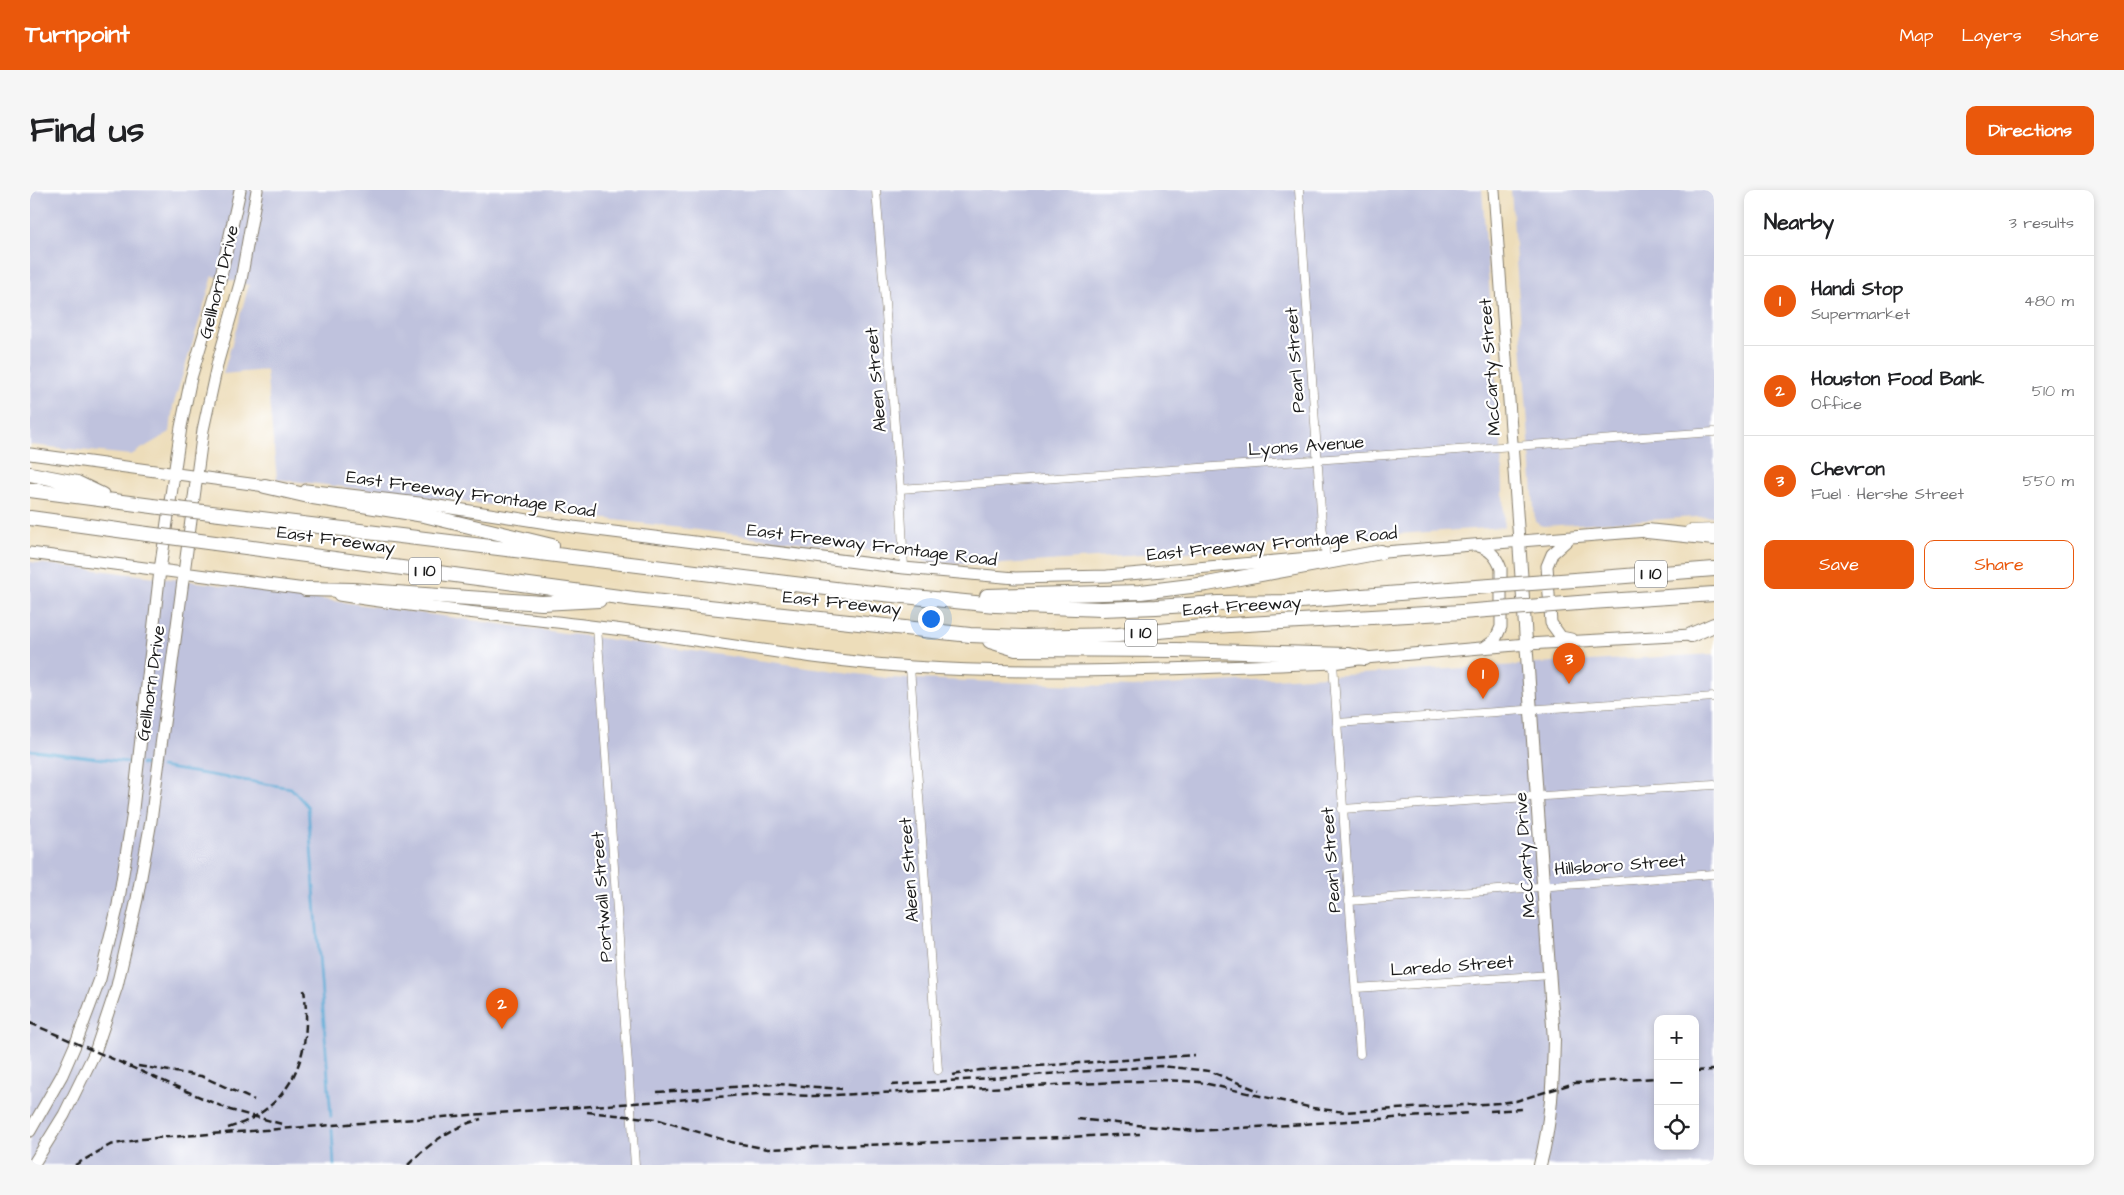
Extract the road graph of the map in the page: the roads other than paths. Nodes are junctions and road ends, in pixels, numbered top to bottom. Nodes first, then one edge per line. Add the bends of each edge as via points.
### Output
1 (240, 190) edge
2 (257, 190) edge
3 (876, 190) edge
4 (1299, 190) edge
5 (1494, 190) edge
6 (201, 344) junction
7 (220, 351) junction
8 (1714, 432) edge
9 (1513, 448) junction
10 (30, 454) edge
11 (1317, 460) junction
12 (30, 474) edge
13 (175, 474) junction
14 (197, 478) junction
15 (265, 486) junction
16 (900, 489) junction
17 (30, 490) edge
18 (111, 500) junction
19 (35, 519) edge
20 (1714, 528) edge
21 (1647, 531) junction
22 (1571, 537) junction
23 (1714, 538) edge
24 (1519, 542) junction
25 (1470, 544) junction
26 (1381, 552) junction
27 (30, 553) edge
28 (1326, 557) junction
29 (618, 562) junction
30 (904, 568) junction
31 (1714, 569) edge
32 (160, 570) junction
33 (184, 573) junction
34 (305, 589) junction
35 (1714, 594) edge
36 (911, 598) junction
37 (634, 599) junction
38 (1714, 626) edge
39 (597, 627) junction
40 (1714, 634) edge
41 (970, 635) junction
42 (1691, 635) junction
43 (1580, 641) junction
44 (1527, 644) junction
45 (1484, 648) junction
46 (1365, 658) junction
47 (1333, 663) junction
48 (910, 667) junction
49 (1714, 697) edge
50 (146, 699) junction
51 (166, 704) junction
52 (1531, 710) junction
53 (1337, 723) junction
54 (1714, 784) edge
55 (1538, 796) junction
56 (1342, 809) junction
57 (132, 818) junction
58 (151, 821) junction
59 (1714, 874) edge
60 (121, 886) junction
61 (1544, 886) junction
62 (138, 890) junction
63 (1348, 901) junction
64 (1551, 975) junction
65 (100, 979) junction
66 (117, 986) junction
67 (1356, 988) junction
68 (1360, 1054) dead end
69 (938, 1070) dead end
70 (62, 1075) junction
71 (81, 1081) junction
72 (30, 1131) edge
73 (32, 1165) edge
74 (635, 1165) edge
75 (1540, 1165) edge

1 - 6 main road, Gellhorn Drive via 220,280
2 - 7 main road, Gellhorn Drive via 241,280
3 - 16 street, Aleen Street
4 - 11 street, Pearl Street
5 - 9 main road, McCarty Street
6 - 7 main road
6 - 13 main road, Gellhorn Drive via 189,386
7 - 14 main road, Gellhorn Drive via 203,430
8 - 9 street, Lyons Avenue
9 - 11 street, Lyons Avenue
9 - 24 main road, McCarty Street
10 - 13 main road, East Freeway Frontage Road
11 - 16 street, Lyons Avenue
11 - 28 street, Pearl Street
12 - 18 highway via 76,483
13 - 14 main road, East Freeway Frontage Road
13 - 32 main road, Gellhorn Drive
14 - 15 main road, East Freeway Frontage Road
14 - 33 main road, Gellhorn Drive
15 - 29 highway via 424,515
15 - 30 main road, East Freeway Frontage Road via 418,503 573,527
16 - 30 street, Aleen Street
17 - 18 highway, East Freeway / I 10
18 - 29 highway, East Freeway / I 10, bridge
19 - 37 highway, East Freeway / I 10, bridge
20 - 21 street, East Freeway Frontage Road
21 - 22 main road, East Freeway Frontage Road
21 - 23 highway
22 - 24 main road, East Freeway Frontage Road
22 - 43 main road via 1552,554 1548,566 1552,623 1561,637
24 - 25 main road, East Freeway Frontage Road
24 - 44 main road, McCarty Drive
25 - 26 main road, East Freeway Frontage Road
25 - 45 main road via 1490,551 1501,569 1501,627 1495,640
26 - 28 main road, East Freeway Frontage Road
26 - 36 highway via 1206,584 1141,592
27 - 32 main road
28 - 30 main road, East Freeway Frontage Road via 1047,579
29 - 36 highway, East Freeway / I 10
31 - 36 highway, East Freeway / I 10, bridge via 1288,602 1101,609
32 - 33 main road
32 - 50 main road, Gellhorn Drive
33 - 34 main road
33 - 51 main road, Gellhorn Drive
34 - 37 highway via 542,603
34 - 39 main road via 396,604
35 - 41 highway, East Freeway / I 10, bridge via 1212,626 1118,635
37 - 41 highway, East Freeway / I 10
38 - 42 highway
39 - 48 main road
39 - 74 street, Portwall Street
40 - 42 street
41 - 46 highway via 1016,649 1177,650
42 - 43 main road
43 - 44 main road
44 - 45 main road
44 - 52 main road, McCarty Drive
45 - 46 main road
46 - 47 main road
47 - 48 main road via 1049,671
47 - 53 street, Pearl Street
48 - 69 street, Aleen Street
49 - 52 street
50 - 51 main road
50 - 57 main road, Gellhorn Drive
51 - 58 main road, Gellhorn Drive
52 - 53 street
52 - 55 main road, McCarty Drive
53 - 56 street, Pearl Street
54 - 55 street
55 - 56 street
55 - 61 main road, McCarty Drive
56 - 63 street, Pearl Street
57 - 58 main road
57 - 60 main road, Gellhorn Drive
58 - 62 main road, Gellhorn Drive
59 - 61 street, Hillsboro Street
60 - 62 main road
60 - 65 main road, Gellhorn Drive
61 - 63 street, Hillsboro Street
61 - 64 main road, McCarty Drive
62 - 66 main road, Gellhorn Drive
63 - 67 street, Pearl Street
64 - 67 street, Laredo Street
64 - 75 main road, McCarty Drive via 1552,1089
65 - 66 main road
65 - 70 main road, Gellhorn Drive
66 - 71 main road, Gellhorn Drive via 96,1052
67 - 68 street, Pearl Street
70 - 71 main road
70 - 72 main road, Gellhorn Drive
71 - 73 main road, Gellhorn Drive

